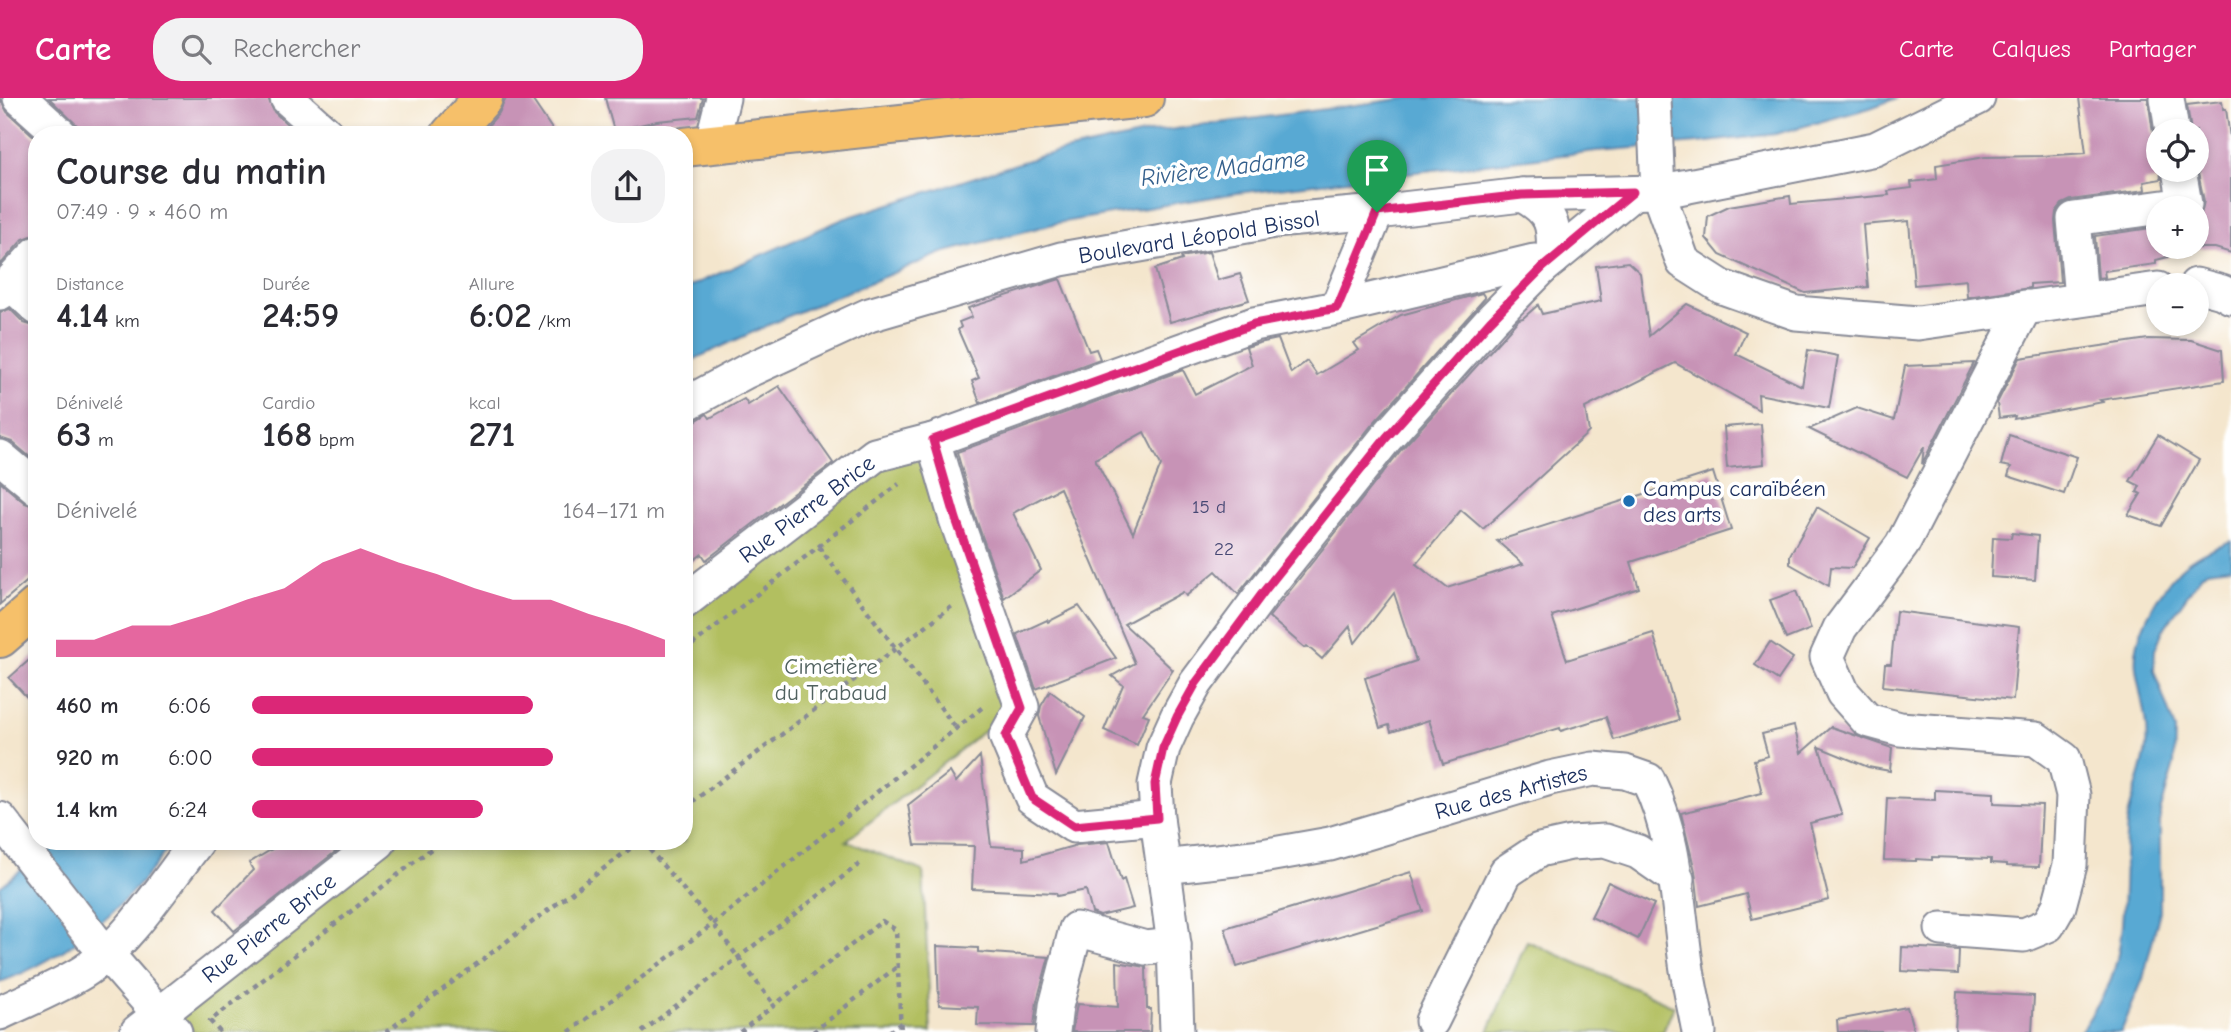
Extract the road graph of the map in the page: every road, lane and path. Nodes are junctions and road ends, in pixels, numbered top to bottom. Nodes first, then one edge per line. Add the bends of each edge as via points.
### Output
1 (20, 98) edge
2 (287, 98) edge
3 (483, 98) edge
4 (723, 98) edge
5 (1144, 98) edge
6 (1654, 98) edge
7 (1978, 98) edge
8 (2167, 98) edge
9 (966, 108) edge
10 (2170, 119) edge
11 (51, 126) edge
12 (318, 126) edge
13 (458, 126) edge
14 (698, 144) edge
15 (2181, 182) edge
16 (1649, 184) junction
17 (1522, 195) junction
18 (1377, 212) junction
19 (28, 263) edge
20 (1548, 263) junction
21 (5, 288) edge
22 (2209, 288) edge
23 (2146, 291) edge
24 (2231, 297) edge
25 (2081, 299) junction
26 (28, 302) edge
27 (2025, 307) junction
28 (1337, 308) junction
29 (693, 400) edge
30 (933, 440) junction
31 (0, 457) edge
32 (28, 480) edge
33 (902, 481) dead end
34 (819, 547) dead end
35 (980, 586) junction
36 (693, 596) edge
37 (28, 614) edge
38 (0, 638) edge
39 (693, 644) edge
40 (896, 648) junction
41 (993, 699) dead end
42 (956, 728) junction
43 (693, 801) edge
44 (1157, 818) junction
45 (0, 819) edge
46 (191, 850) edge
47 (369, 850) edge
48 (430, 850) edge
49 (630, 850) edge
50 (648, 850) edge
51 (862, 862) dead end
52 (1163, 867) junction
53 (1677, 879) junction
54 (713, 924) junction
55 (1942, 929) dead end
56 (99, 945) junction
57 (1174, 945) junction
58 (740, 958) junction
59 (898, 966) junction
60 (774, 1005) junction
61 (0, 1013) edge
62 (1432, 1021) dead end
63 (901, 1023) junction
64 (157, 1026) edge
65 (220, 1032) edge
66 (386, 1032) edge
67 (569, 1032) edge
68 (642, 1032) edge
69 (740, 1032) edge
70 (813, 1032) edge
71 (889, 1032) edge
72 (901, 1032) edge
73 (1053, 1032) edge
74 (1177, 1032) edge
75 (1699, 1032) edge

1 - 11 street
2 - 12 street
3 - 13 main road
4 - 14 street
5 - 9 main road
6 - 16 street
7 - 16 street, Boulevard Léopold Bissol via 1875,149
8 - 10 street
9 - 14 main road
15 - 25 street via 2185,204 2074,219
16 - 17 street, Boulevard Léopold Bissol
16 - 20 street
16 - 27 street via 1683,262 1722,287 1796,313 1917,323
17 - 18 street, Boulevard Léopold Bissol
17 - 20 street via 1550,217 1555,235
18 - 28 street
18 - 29 street, Boulevard Léopold Bissol via 1275,221 1061,259 869,315
19 - 21 street
20 - 28 street, Rue Pierre Brice via 1534,261
20 - 44 street via 1386,438 1196,683 1163,748 1155,784
21 - 26 street
22 - 24 street
23 - 25 street
25 - 27 street
27 - 55 street via 1902,545 1840,628 1827,657 1843,693 1867,720 1900,729 2036,739 2064,760 2073,795 2070,865 2059,906 2048,925 2024,936
28 - 30 street, Rue Pierre Brice via 1254,324
30 - 35 street
30 - 36 street, Rue Pierre Brice via 875,454
31 - 32 street
33 - 39 path
34 - 40 path
35 - 40 path
35 - 44 street via 1022,708 1006,736 1032,798 1074,826
37 - 38 main road
40 - 42 path
40 - 43 path
41 - 42 path
42 - 54 path
44 - 52 street
45 - 56 street
46 - 56 street via 125,934
47 - 64 street, Rue Pierre Brice
48 - 65 path via 210,1021
49 - 66 path
50 - 54 path
51 - 58 path
52 - 53 street, Rue des Artistes via 1330,844 1593,769 1648,780 1658,800
52 - 57 street
53 - 62 street via 1637,852 1605,841 1539,850 1506,872
53 - 75 street, Rue des Artistes
54 - 58 path
54 - 67 path
56 - 61 street via 83,972
56 - 64 street
57 - 73 street via 1146,948 1076,929
57 - 74 street
58 - 60 path
58 - 68 path
59 - 60 path via 896,930 882,921
59 - 63 path
59 - 70 path
60 - 69 path
63 - 71 path
63 - 72 path

